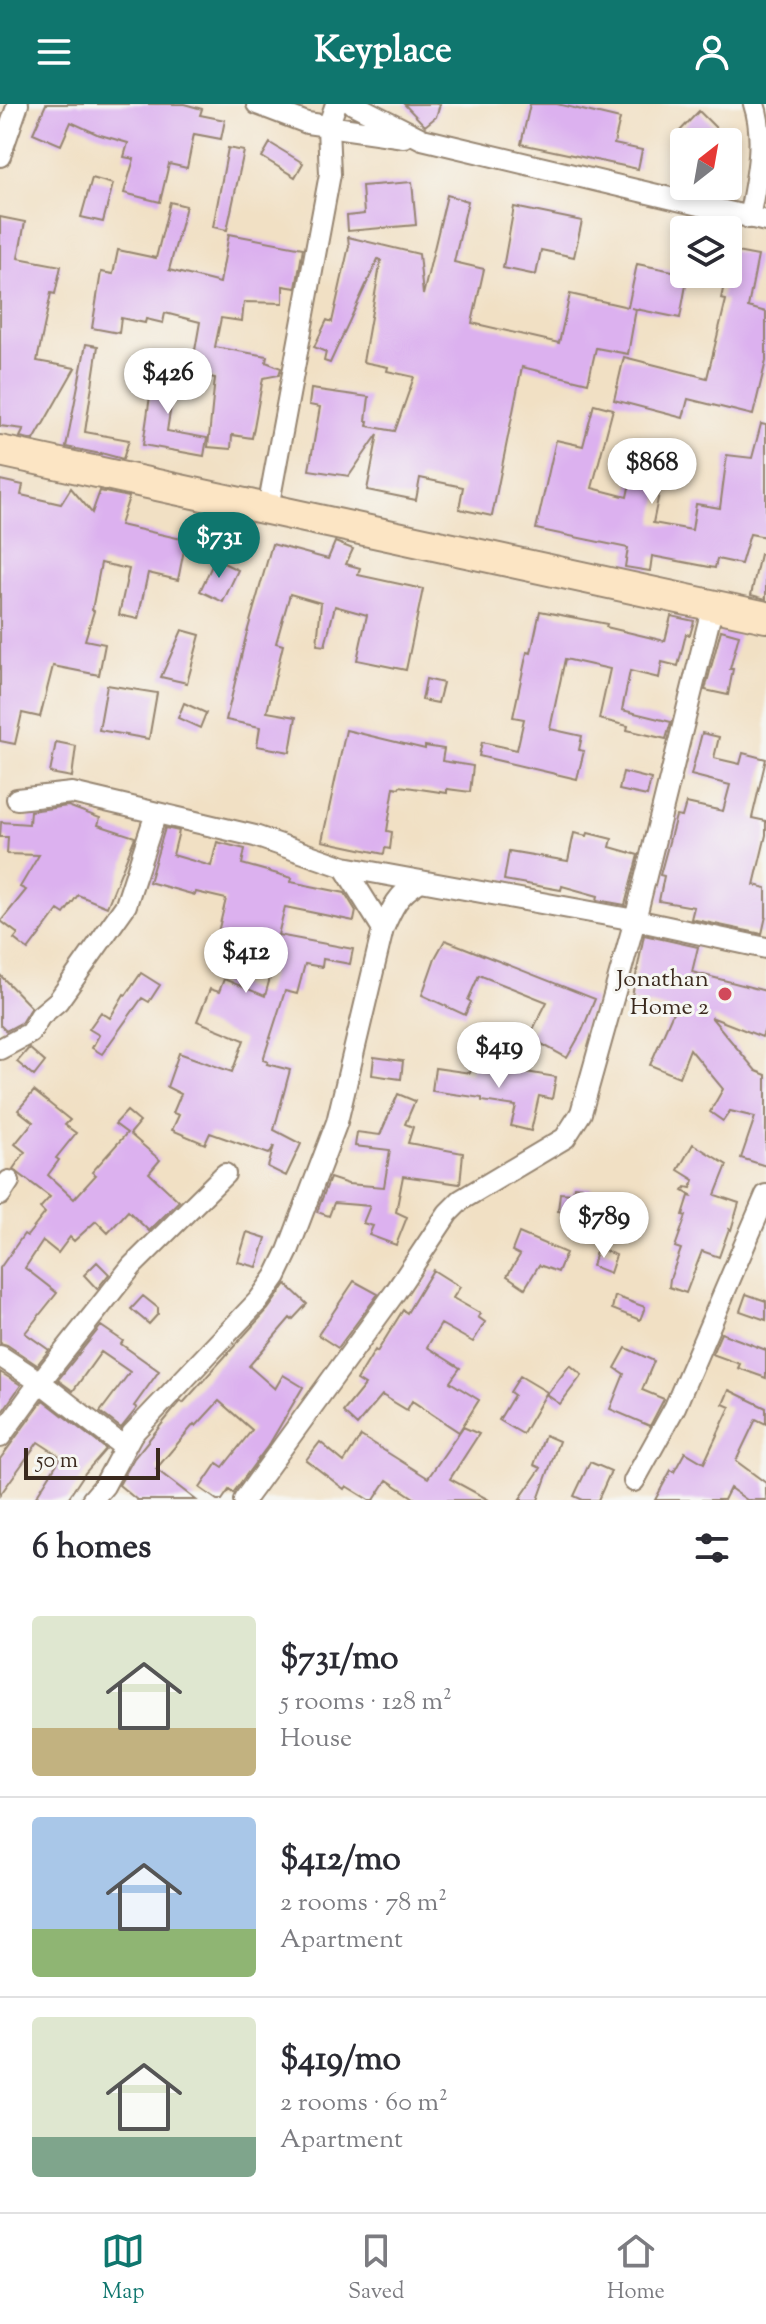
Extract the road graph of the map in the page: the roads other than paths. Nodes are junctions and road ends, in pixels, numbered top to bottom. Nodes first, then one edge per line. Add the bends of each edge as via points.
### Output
1 (18, 104) edge
2 (257, 104) edge
3 (336, 104) edge
4 (353, 104) edge
5 (754, 104) edge
6 (315, 118) edge
7 (422, 139) junction
8 (0, 156) edge
9 (758, 220) edge
10 (0, 451) edge
11 (268, 508) junction
12 (713, 605) junction
13 (766, 617) edge
14 (17, 799) dead end
15 (156, 813) junction
16 (344, 867) junction
17 (419, 882) junction
18 (635, 920) junction
19 (383, 929) junction
20 (766, 948) edge
21 (0, 1049) edge
22 (225, 1174) dead end
23 (766, 1195) edge
24 (0, 1356) edge
25 (40, 1382) junction
26 (0, 1437) edge
27 (124, 1447) junction
28 (634, 1481) dead end
29 (92, 1500) edge
30 (244, 1500) edge

1 - 8 street
2 - 6 street
3 - 6 street
4 - 7 street
5 - 9 street via 761,118
6 - 7 street
6 - 11 street via 330,174
7 - 9 street
10 - 11 street
11 - 12 street
12 - 13 street
12 - 18 street
14 - 15 street via 72,793
15 - 16 street via 255,836
15 - 21 street via 126,905 58,1001 30,1033
16 - 17 street
16 - 19 street
17 - 18 street
17 - 19 street via 394,902
18 - 20 street
18 - 30 street via 574,1125 565,1138 448,1213
19 - 27 street via 337,1122 276,1276
22 - 25 street via 132,1266
23 - 28 street via 675,1407
24 - 25 street
25 - 26 street
25 - 27 street
27 - 29 street

